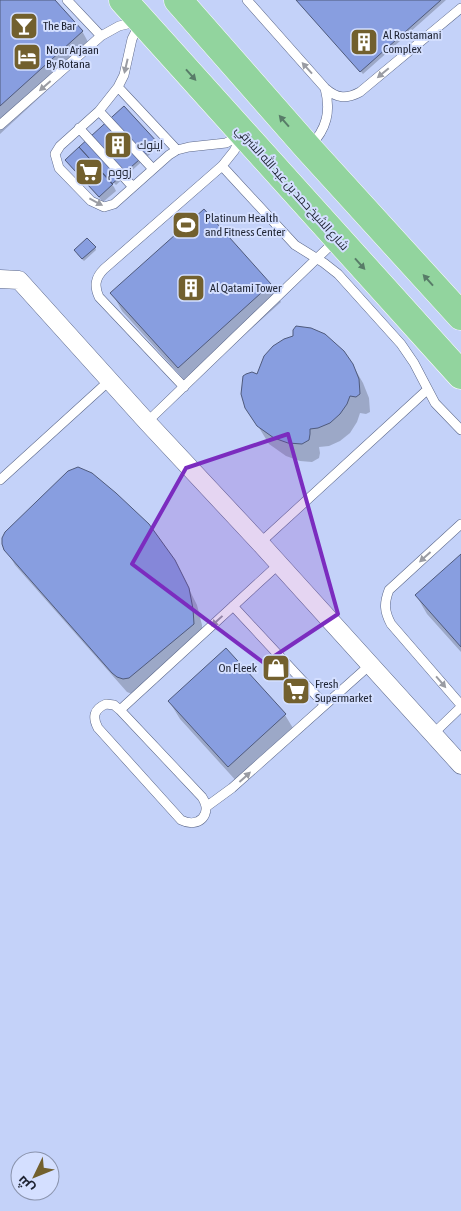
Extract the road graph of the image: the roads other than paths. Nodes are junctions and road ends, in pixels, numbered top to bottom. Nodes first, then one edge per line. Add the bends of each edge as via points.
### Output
1 (67, 0) edge
2 (123, 0) edge
3 (162, 0) edge
4 (178, 0) edge
5 (247, 0) edge
6 (461, 8) edge
7 (141, 20) junction
8 (101, 36) junction
9 (227, 55) junction
10 (118, 87) junction
11 (325, 88) junction
12 (99, 111) junction
13 (0, 125) edge
14 (80, 128) junction
15 (244, 133) junction
16 (308, 148) junction
17 (177, 150) junction
18 (222, 166) junction
19 (153, 169) junction
20 (133, 187) junction
21 (337, 239) junction
22 (317, 259) junction
23 (0, 279) edge
24 (461, 316) edge
25 (461, 375) edge
26 (110, 380) junction
27 (184, 386) junction
28 (427, 390) junction
29 (147, 422) junction
30 (461, 430) edge
31 (0, 480) edge
32 (461, 524) edge
33 (260, 543) junction
34 (279, 564) junction
35 (233, 606) junction
36 (371, 664) junction
37 (325, 705) junction
38 (461, 706) edge
39 (120, 710) junction
40 (434, 733) junction
41 (461, 765) edge
42 (206, 807) junction

1 - 8 lane
2 - 7 highway, شارع الشيخ حمد بن عبد الله الشرقي
3 - 9 highway via 206,44
4 - 9 highway
11 -> 5 lane
6 -> 11 lane via 352,97 332,95
7 - 8 lane
7 -> 10 lane
7 -> 15 highway, شارع الشيخ حمد بن عبد الله الشرقي
8 -> 13 lane
16 -> 9 highway
10 - 12 lane
10 - 17 lane
11 - 16 lane via 328,114 318,138
12 - 14 lane
12 - 19 lane
14 - 20 lane
14 -> 20 lane via 55,154 60,168 91,202 104,207 114,204
15 - 17 lane via 226,143
15 - 18 lane
15 - 21 highway, شارع الشيخ حمد بن عبد الله الشرقي
24 -> 16 highway
17 - 19 lane
18 - 22 lane via 295,245
18 - 27 lane via 99,274 95,285 99,297
19 - 20 lane
21 - 22 lane
21 -> 25 highway, شارع الشيخ حمد بن عبد الله الشرقي
22 - 27 lane
22 - 28 lane via 338,274 401,344
23 - 26 street via 19,280
26 - 29 street
26 - 31 lane
27 - 29 lane
28 - 30 lane
28 - 33 lane
29 - 33 street
32 -> 38 lane via 389,590 385,600 385,613 391,624
33 - 34 street
34 - 35 lane
34 - 36 street
35 - 37 lane
35 -> 39 lane
36 - 37 lane
36 - 40 street
42 -> 37 lane
38 - 40 lane
39 - 42 lane via 202,797
39 - 42 lane via 114,705 99,707 94,721 98,728 181,820 187,823 201,820
40 - 41 street

